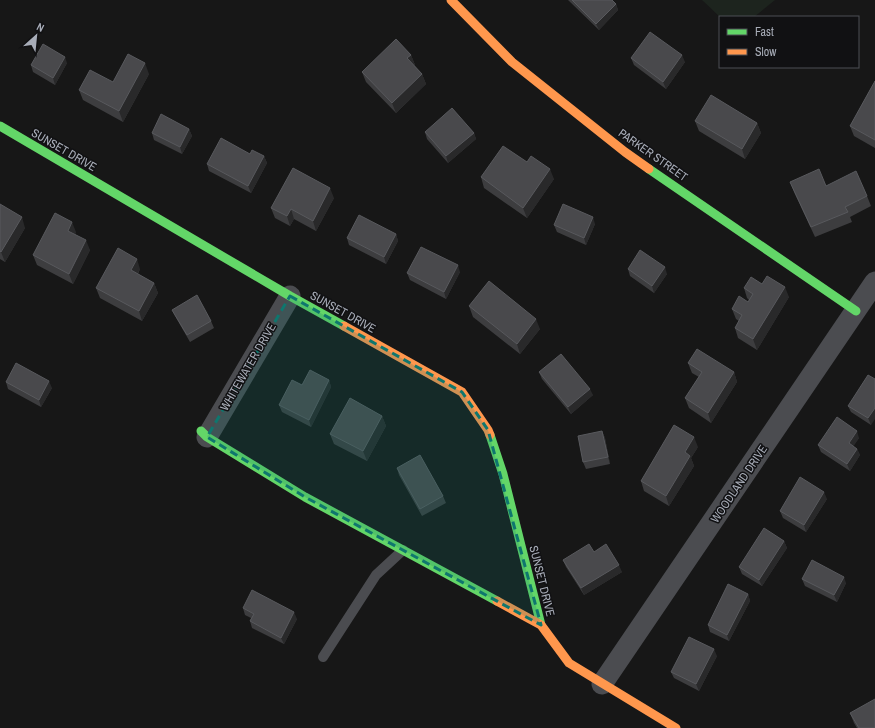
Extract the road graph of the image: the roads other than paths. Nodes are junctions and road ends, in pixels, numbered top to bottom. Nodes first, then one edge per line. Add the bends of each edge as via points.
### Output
1 (452, 0) edge
2 (0, 126) edge
3 (875, 282) edge
4 (290, 296) junction
5 (856, 311) junction
6 (204, 434) joint
7 (403, 550) junction
8 (541, 625) junction
9 (324, 657) dead end
10 (602, 684) junction
11 (676, 728) edge

1 - 5 street, PARKER STREET via 512,62 626,152
2 - 4 street, SUNSET DRIVE
3 - 5 street, WOODLAND DRIVE
4 - 6 street, WHITEWATER DRIVE
4 - 8 street, SUNSET DRIVE via 462,392 488,430 503,474
5 - 10 street, WOODLAND DRIVE
6 - 7 street, SUNSET DRIVE via 305,497
7 - 8 street, SUNSET DRIVE
7 - 9 lane via 376,575
8 - 10 street, SUNSET DRIVE via 569,664
10 - 11 street, SUNSET DRIVE

